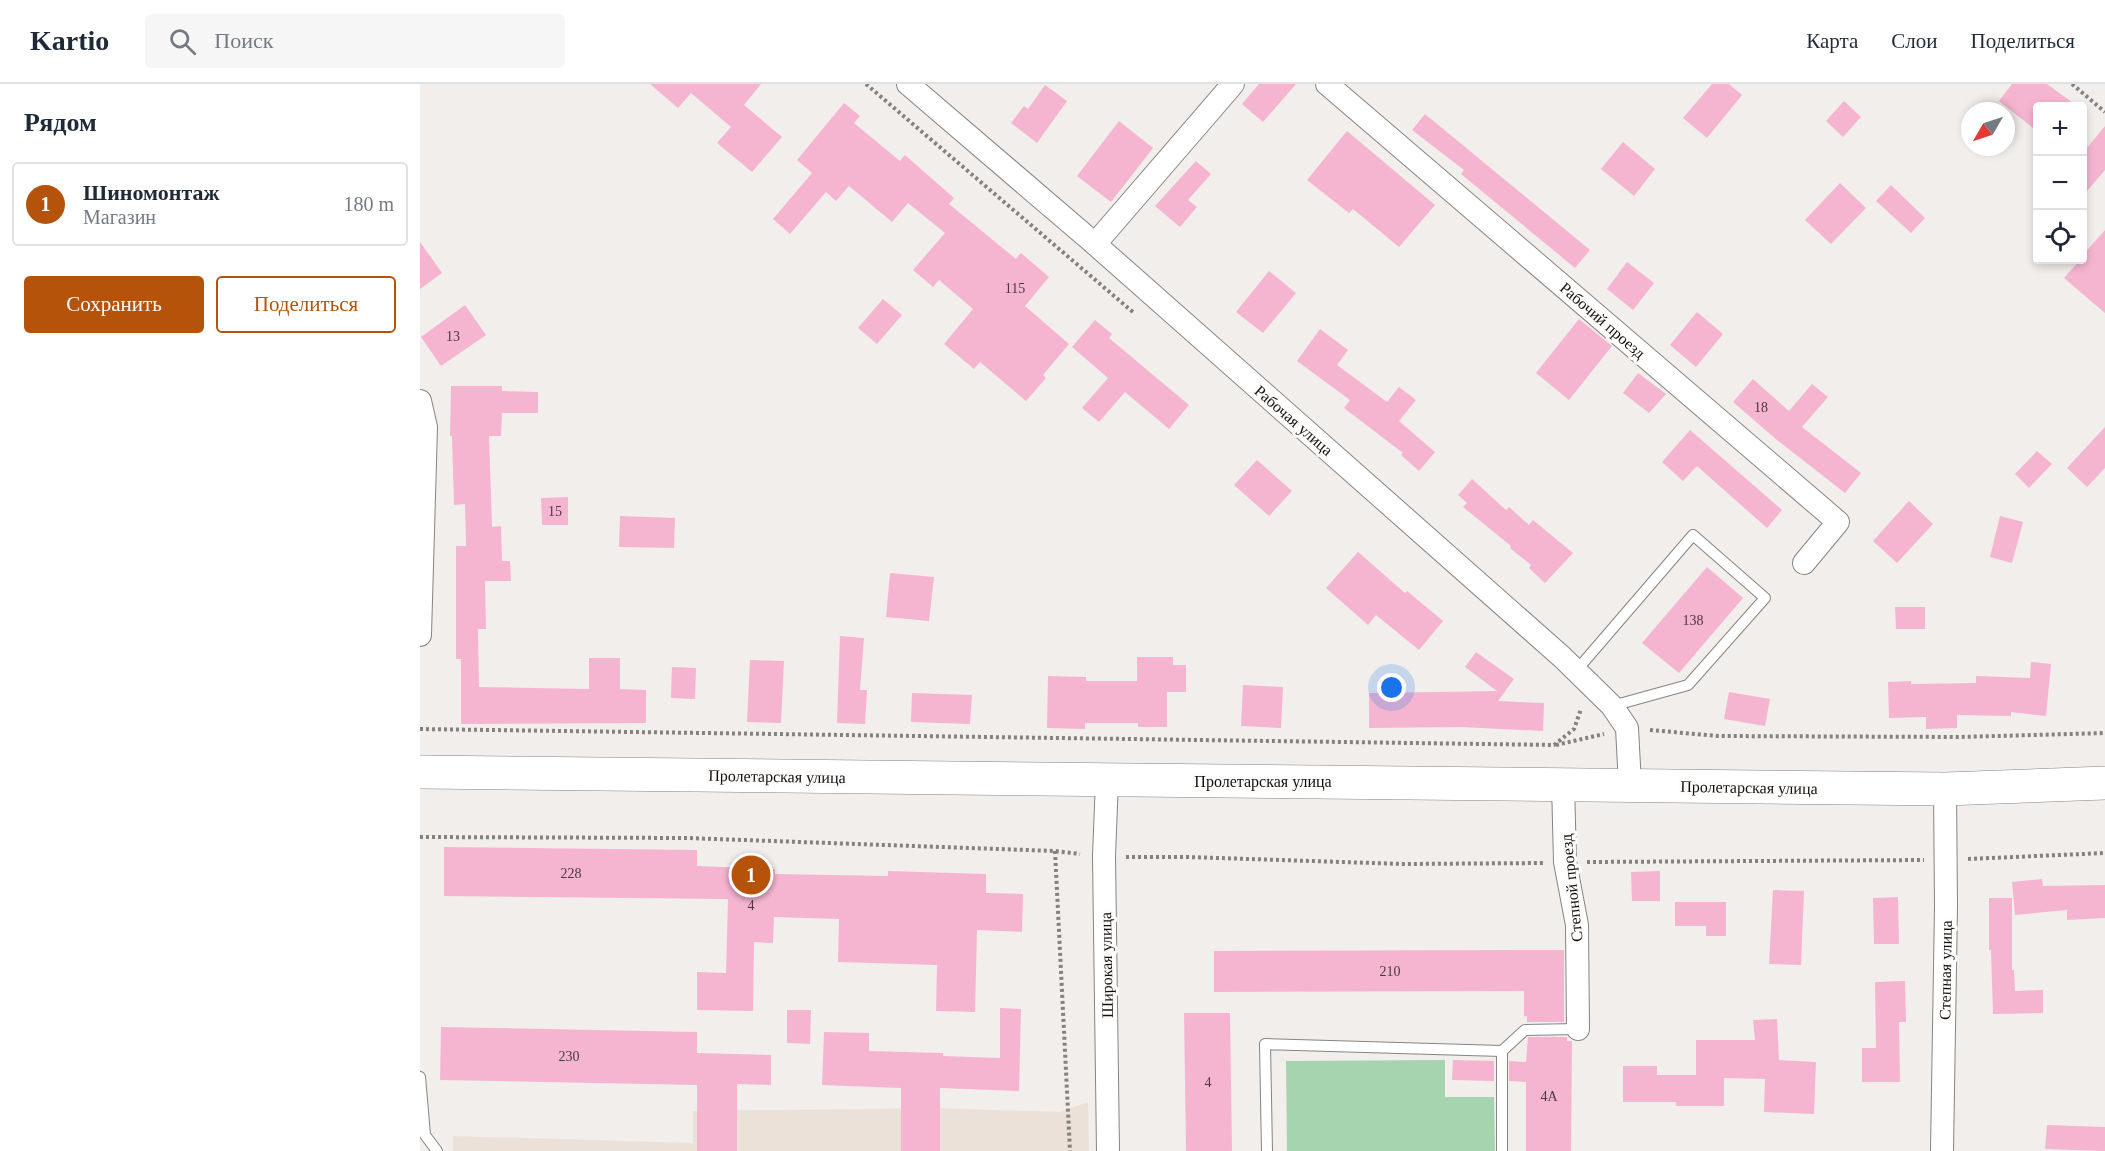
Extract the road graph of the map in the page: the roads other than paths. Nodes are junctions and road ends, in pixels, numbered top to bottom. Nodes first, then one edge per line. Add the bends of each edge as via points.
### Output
1 (908, 84) edge
2 (1233, 84) edge
3 (1327, 84) edge
4 (1095, 244) junction
5 (420, 401) edge
6 (1804, 563) dead end
7 (420, 635) edge
8 (1576, 671) junction
9 (1612, 706) junction
10 (420, 772) edge
11 (1107, 780) junction
12 (1563, 783) junction
13 (2105, 783) edge
14 (1630, 785) junction
15 (1945, 789) junction
16 (1578, 1029) joint
17 (1502, 1051) junction
18 (420, 1077) edge
19 (437, 1151) edge
20 (1108, 1151) edge
21 (1267, 1151) edge
22 (1502, 1151) edge
23 (1942, 1151) edge

1 - 4 street, Рабочая улица
2 - 4 street
3 - 6 street, Рабочий проезд via 1838,522
4 - 8 street, Рабочая улица
5 - 7 street via 426,427
8 - 9 street, Рабочая улица
8 - 9 lane via 1693,536 1764,598 1688,685
9 - 14 street, Рабочая улица via 1627,728
10 - 11 main road, Пролетарская улица
11 - 12 main road, Пролетарская улица
11 - 20 street, Широкая улица via 1104,856
12 - 14 main road, Пролетарская улица
12 - 16 street, Степной проезд via 1565,862 1577,925
13 - 15 main road, Пролетарская улица
14 - 15 main road, Пролетарская улица
15 - 23 street, Степная улица
16 - 17 lane via 1525,1030
17 - 21 lane via 1265,1044
17 - 22 lane
18 - 19 lane via 425,1135

